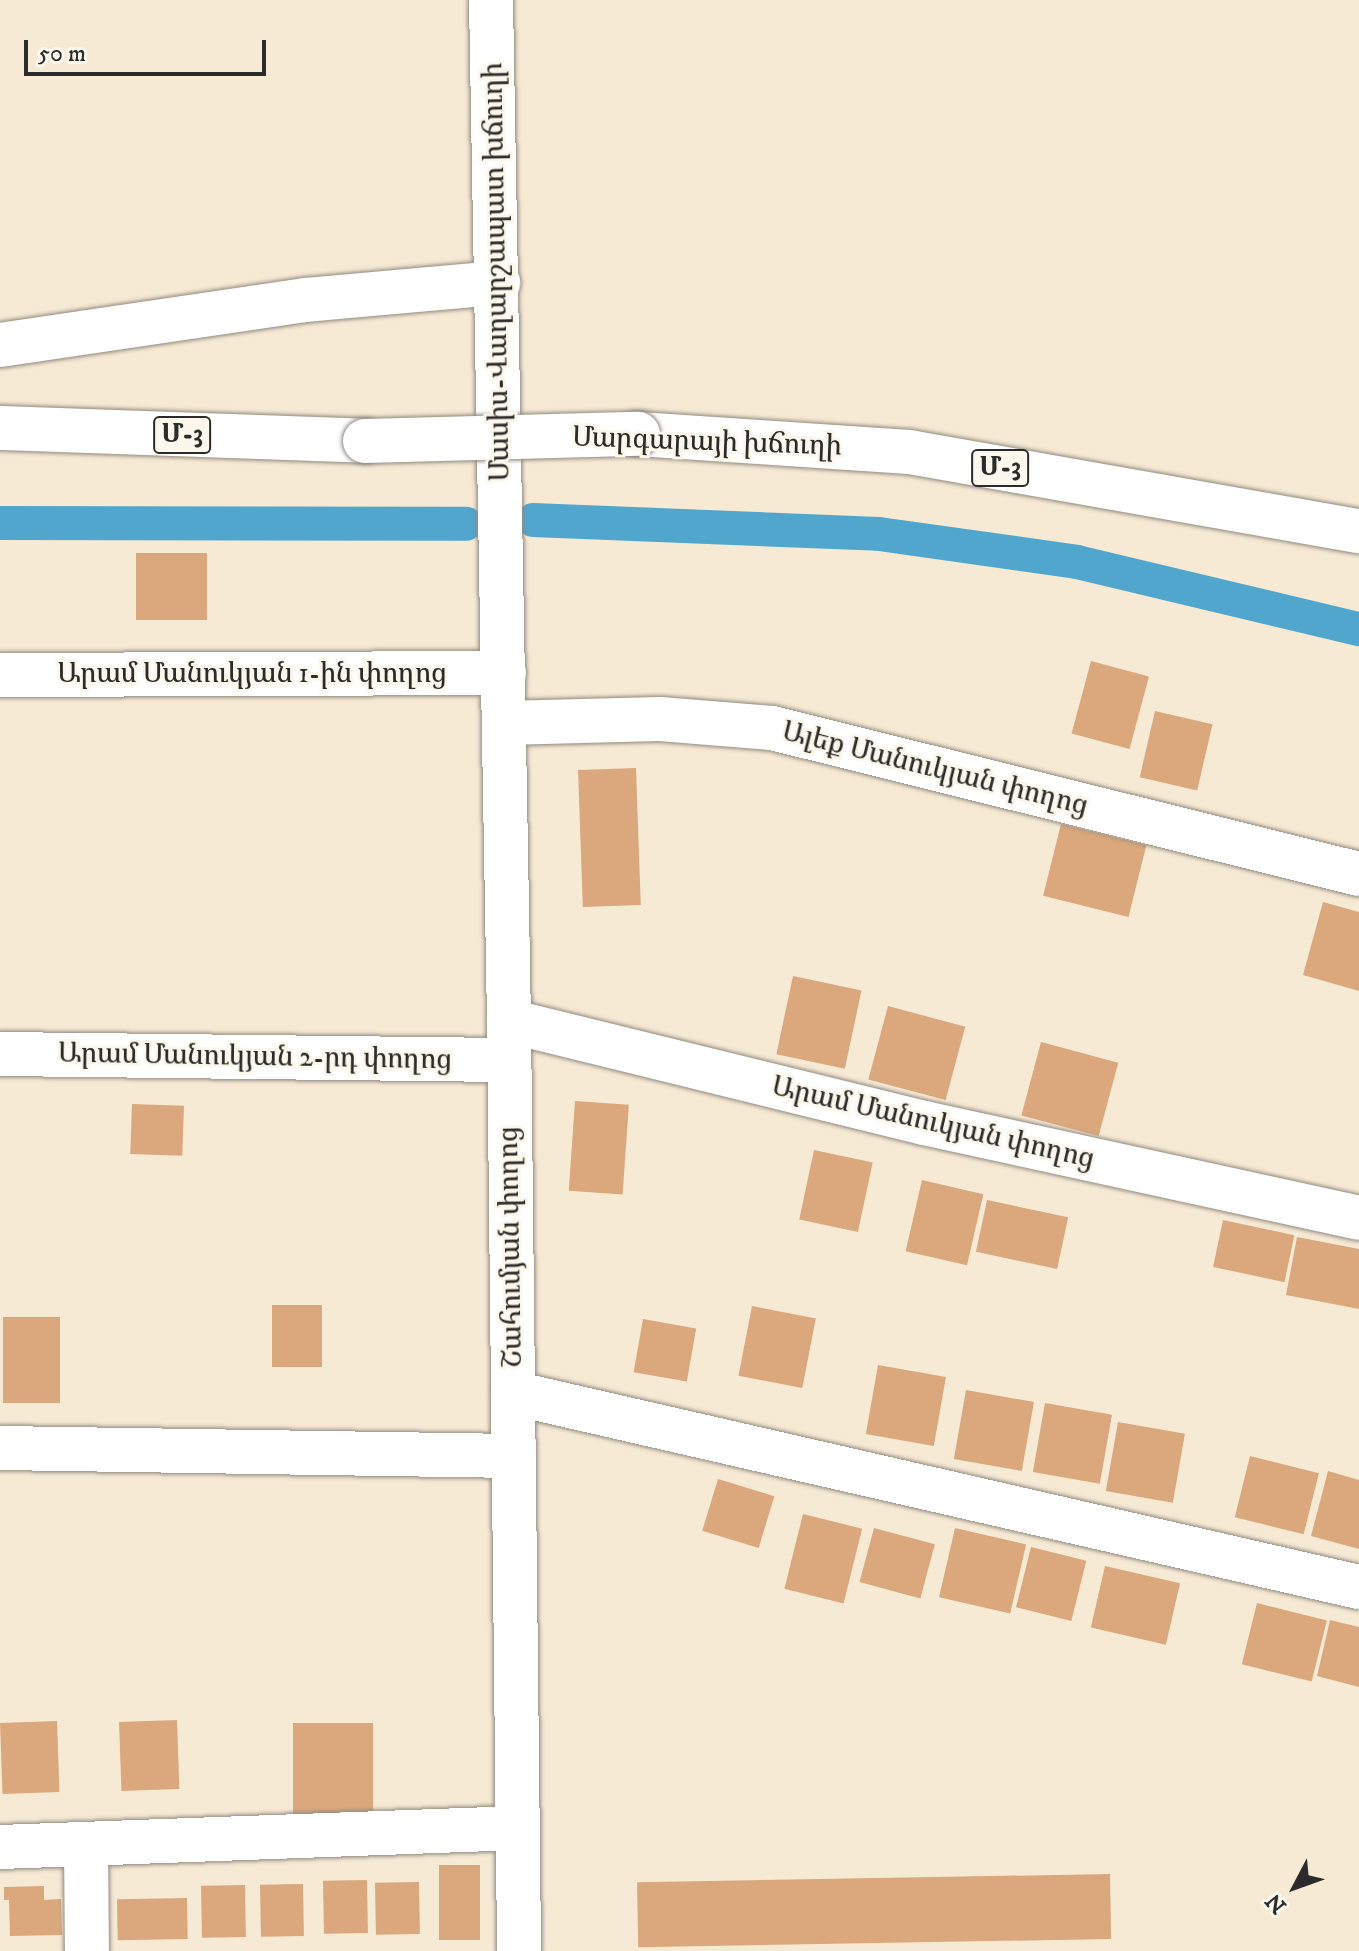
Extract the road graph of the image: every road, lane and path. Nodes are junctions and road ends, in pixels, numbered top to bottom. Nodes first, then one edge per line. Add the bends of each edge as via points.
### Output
1 (491, 0) edge
2 (498, 283) junction
3 (0, 345) edge
4 (0, 428) edge
5 (1359, 531) edge
6 (501, 543) joint
7 (504, 673) junction
8 (0, 675) edge
9 (504, 723) junction
10 (1359, 874) edge
11 (509, 1041) junction
12 (0, 1054) edge
13 (1359, 1218) edge
14 (513, 1393) junction
15 (0, 1448) edge
16 (514, 1456) junction
17 (1359, 1587) edge
18 (518, 1828) junction
19 (86, 1844) junction
20 (0, 1847) edge
21 (87, 1951) edge
22 (519, 1951) edge

1 - 2 main road, Մասիս-Վաղարշապատ խճուղի
2 - 3 main road via 306,300
2 - 6 main road, Մասիս-Վաղարշապատ խճուղի
4 - 5 main road, Մարգարայի խճուղի / Մ-3, bridge via 365,441 638,434 909,452
6 - 7 main road, Շահումյան փողոց
7 - 8 main road, Արամ Մանուկյան 1-ին փողոց
7 - 9 main road, Շահումյան փողոց
9 - 10 main road, Ալեք Մանուկյան փողոց via 660,719 772,728
9 - 11 main road, Շահումյան փողոց
11 - 12 main road, Արամ Մանուկյան 2-րդ փողոց
11 - 13 main road, Արամ Մանուկյան փողոց via 924,1123
11 - 14 main road, Շահումյան փողոց
14 - 16 main road, Շահումյան փողոց
14 - 17 main road
15 - 16 main road
16 - 18 main road, Շահումյան փողոց
18 - 19 main road
18 - 22 main road, Շահումյան փողոց
19 - 20 main road
19 - 21 main road

